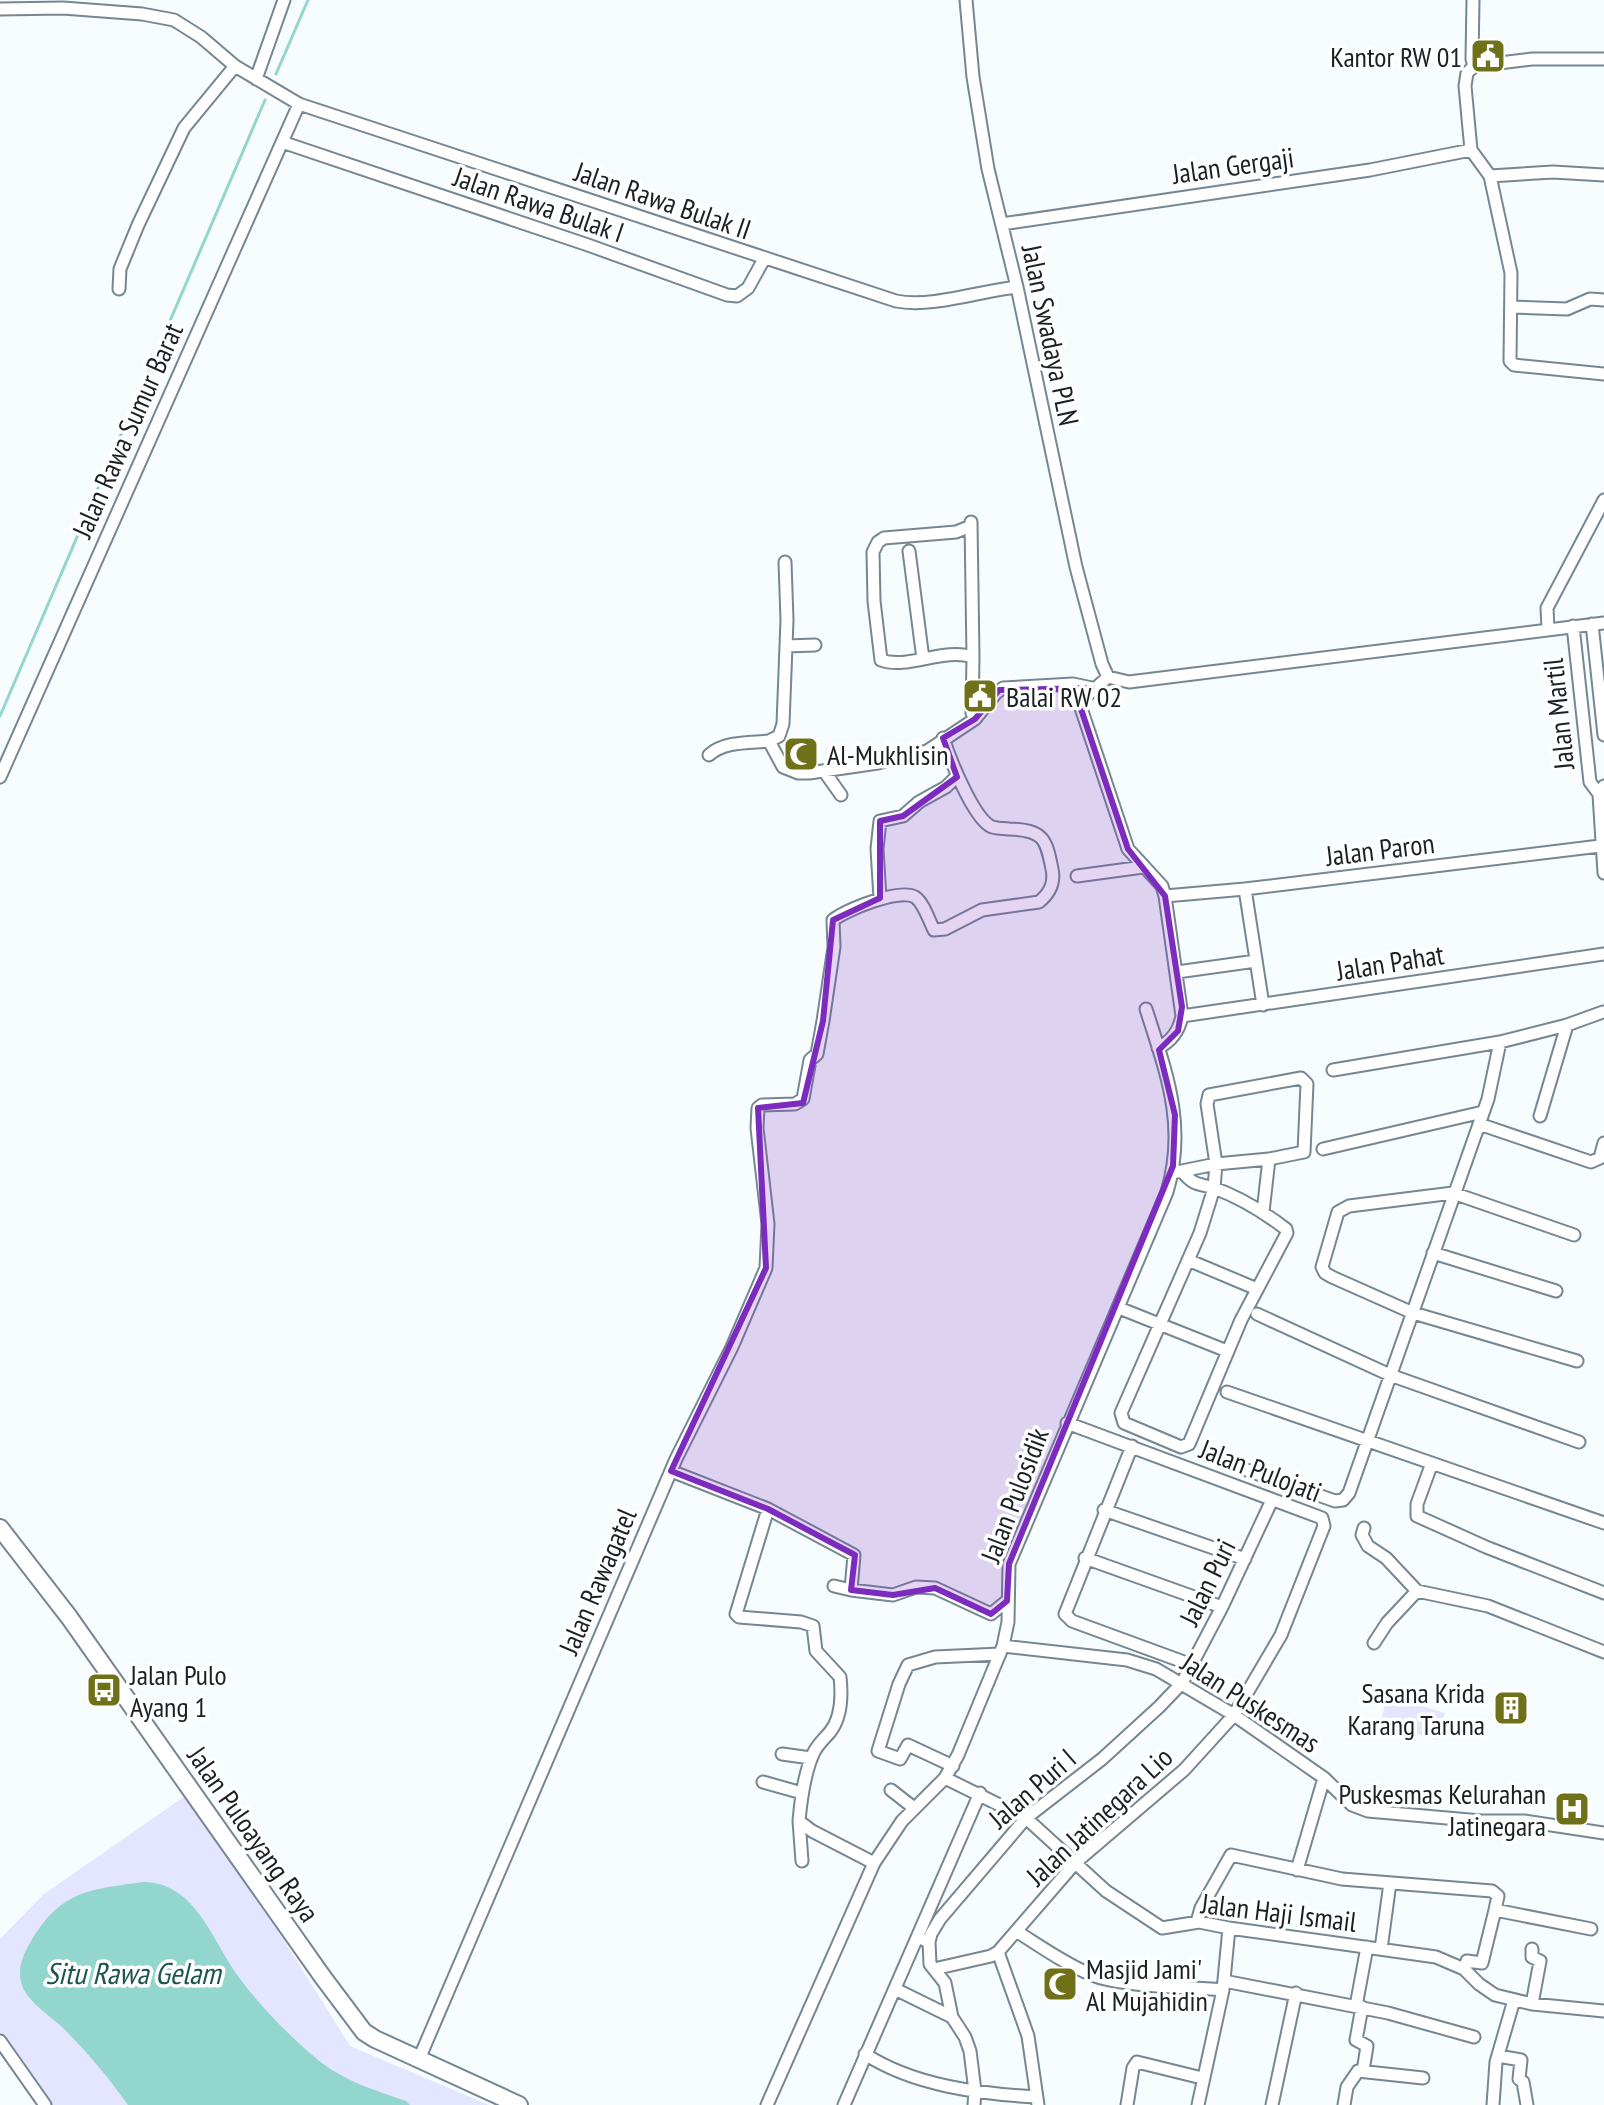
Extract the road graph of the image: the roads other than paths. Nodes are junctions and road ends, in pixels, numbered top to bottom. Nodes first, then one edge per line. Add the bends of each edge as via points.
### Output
1 (284, 0) edge
2 (966, 0) edge
3 (1473, 0) edge
4 (0, 9) edge
5 (1604, 59) edge
6 (235, 66) junction
7 (1474, 66) junction
8 (256, 79) junction
9 (299, 104) junction
10 (282, 142) junction
11 (1471, 150) junction
12 (1604, 175) edge
13 (1490, 176) junction
14 (1002, 224) junction
15 (764, 259) junction
16 (1017, 287) junction
17 (119, 289) dead end
18 (1604, 300) edge
19 (1513, 307) junction
20 (1604, 374) edge
21 (1604, 500) edge
22 (909, 551) dead end
23 (785, 562) dead end
24 (1598, 623) edge
25 (1573, 626) junction
26 (1548, 629) junction
27 (815, 645) dead end
28 (786, 646) junction
29 (973, 657) junction
30 (923, 659) junction
31 (1108, 677) junction
32 (1092, 688) junction
33 (975, 719) junction
34 (1604, 735) edge
35 (943, 738) junction
36 (769, 741) junction
37 (709, 755) dead end
38 (824, 771) junction
39 (0, 777) edge
40 (956, 777) junction
41 (1602, 790) edge
42 (841, 795) dead end
43 (1600, 846) junction
44 (1143, 867) junction
45 (1604, 873) edge
46 (1077, 876) dead end
47 (1245, 889) junction
48 (1165, 896) junction
49 (880, 898) junction
50 (1604, 954) edge
51 (1256, 961) junction
52 (1177, 972) junction
53 (1263, 1005) junction
54 (1146, 1009) dead end
55 (1603, 1012) edge
56 (1182, 1016) junction
57 (1567, 1025) junction
58 (1500, 1042) junction
59 (1158, 1048) junction
60 (1333, 1070) dead end
61 (1483, 1112) junction
62 (1540, 1116) dead end
63 (1479, 1124) junction
64 (1604, 1143) edge
65 (1323, 1149) dead end
66 (1269, 1159) junction
67 (1216, 1164) junction
68 (1177, 1172) junction
69 (1214, 1188) junction
70 (1453, 1193) junction
71 (1263, 1212) junction
72 (1574, 1235) dead end
73 (1433, 1253) junction
74 (1188, 1260) junction
75 (1257, 1289) junction
76 (1556, 1291) dead end
77 (1119, 1308) junction
78 (1413, 1313) junction
79 (1257, 1314) dead end
80 (1161, 1324) junction
81 (1227, 1351) junction
82 (1577, 1361) dead end
83 (1390, 1375) junction
84 (1227, 1392) dead end
85 (1067, 1423) junction
86 (1368, 1440) junction
87 (1579, 1442) dead end
88 (1132, 1446) junction
89 (1224, 1462) dead end
90 (1432, 1463) junction
91 (671, 1471) junction
92 (1272, 1500) junction
93 (768, 1509) junction
94 (1104, 1510) junction
95 (1604, 1523) edge
96 (0, 1528) edge
97 (1364, 1528) dead end
98 (1085, 1558) junction
99 (1245, 1559) junction
100 (834, 1586) dead end
101 (851, 1590) junction
102 (1417, 1591) junction
103 (1604, 1593) edge
104 (1007, 1601) junction
105 (1222, 1607) junction
106 (1374, 1643) dead end
107 (1002, 1650) junction
108 (1604, 1652) edge
109 (1192, 1665) junction
110 (1182, 1683) junction
111 (1234, 1715) junction
112 (782, 1754) dead end
113 (811, 1758) junction
114 (953, 1766) junction
115 (945, 1778) junction
116 (1324, 1778) junction
117 (763, 1782) dead end
118 (891, 1790) dead end
119 (802, 1793) junction
120 (980, 1793) junction
121 (914, 1808) junction
122 (1026, 1818) junction
123 (799, 1821) junction
124 (1604, 1833) edge
125 (802, 1861) dead end
126 (1076, 1862) junction
127 (874, 1863) junction
128 (1297, 1870) junction
129 (1390, 1883) junction
130 (934, 1899) junction
131 (951, 1906) junction
132 (1495, 1910) junction
133 (1197, 1922) junction
134 (1229, 1928) junction
135 (1591, 1929) dead end
136 (1016, 1931) junction
137 (917, 1937) junction
138 (929, 1942) junction
139 (1367, 1947) junction
140 (1381, 1949) junction
141 (1532, 1949) dead end
142 (998, 1952) junction
143 (934, 1969) junction
144 (1464, 1969) junction
145 (1224, 1986) junction
146 (895, 1989) junction
147 (1296, 1993) junction
148 (1514, 2000) junction
149 (1532, 2004) junction
150 (1359, 2007) junction
151 (1604, 2011) edge
152 (952, 2017) junction
153 (1474, 2037) dead end
154 (0, 2041) edge
155 (865, 2054) junction
156 (1498, 2056) junction
157 (419, 2059) junction
158 (1363, 2071) junction
159 (1202, 2078) junction
160 (1423, 2078) dead end
161 (975, 2091) junction
162 (1038, 2101) edge
163 (45, 2105) edge
164 (519, 2105) edge
165 (767, 2105) edge
166 (844, 2105) edge
167 (974, 2105) edge
168 (1127, 2105) edge
169 (1198, 2105) edge
170 (1272, 2105) edge
171 (1344, 2105) edge
172 (1493, 2105) edge
173 (1527, 2105) edge

1 - 8 street
2 - 14 street, Jalan Swadaya PLN via 979,120
3 - 7 street
4 - 6 street, Jalan Rawa Bulak II via 63,8 164,17 195,32
5 - 7 street
6 - 8 street, Jalan Rawa Bulak II
6 - 17 street via 188,121 138,225 120,269
7 - 11 street via 1465,86
8 - 9 street, Jalan Rawa Bulak II
9 - 10 street, Jalan Rawa Sumur Barat
9 - 15 street, Jalan Rawa Bulak II
10 - 15 street, Jalan Rawa Bulak I via 727,295 737,296 748,288
10 - 39 street, Jalan Rawa Sumur Barat
11 - 13 street
11 - 14 street, Jalan Gergaji via 1370,170
12 - 13 street
13 - 19 street
14 - 16 street, Jalan Swadaya PLN
15 - 16 street, Jalan Rawa Bulak II via 909,304
16 - 31 street, Jalan Swadaya PLN via 1076,567
18 - 19 street via 1590,299 1567,309
19 - 20 street via 1512,364
21 - 26 street via 1547,608
22 - 30 street
23 - 28 street
24 - 25 street
24 - 34 street, Jalan Martil
25 - 26 street
25 - 41 street, Jalan Martil via 1590,782
26 - 31 street via 1129,682
27 - 28 street
28 - 36 street via 783,724 779,736
29 - 30 street via 946,654
29 - 30 street via 968,525 956,532 884,538 873,552 881,660
29 - 33 street
31 - 32 street
32 - 33 street via 1003,688
32 - 44 street via 1081,711 1128,849
33 - 35 street
35 - 38 street via 913,756
35 - 40 street
36 - 37 street via 730,745
36 - 38 street via 786,770
38 - 42 street
40 - 49 street via 903,816 880,821
40 - 49 street via 991,827 1024,829 1043,838 1052,885 1039,902 982,910 939,930 932,927 919,899
41 - 43 street, Jalan Martil
43 - 45 street, Jalan Martil
43 - 47 street, Jalan Paron
44 - 46 street
44 - 48 street
47 - 48 street, Jalan Paron
47 - 51 street
48 - 52 street
49 - 91 street, Jalan Rawagatel via 833,920 823,1021 802,1101 760,1106 757,1113 768,1224 766,1268
50 - 53 street, Jalan Pahat
51 - 52 street
51 - 53 street
52 - 56 street
53 - 56 street, Jalan Pahat
54 - 59 street, Jalan Pulosidik
55 - 57 street
56 - 59 street via 1178,1031
57 - 58 street
57 - 62 street
58 - 60 street
58 - 61 street
59 - 68 street, Jalan Pulosidik via 1172,1092
61 - 63 street
61 - 65 street
63 - 64 street via 1591,1162 1600,1158
63 - 70 street
66 - 67 street
66 - 67 street via 1305,1149 1307,1084 1301,1078 1209,1095
66 - 71 street
67 - 68 street
67 - 69 street
68 - 69 street via 1196,1185
68 - 77 street, Jalan Pulosidik
69 - 71 street
69 - 74 street
70 - 72 street
70 - 73 street
70 - 78 street via 1349,1206 1338,1212 1323,1260 1325,1273
71 - 75 street via 1287,1233
73 - 76 street
73 - 78 street
74 - 75 street
74 - 80 street
75 - 81 street
77 - 80 street
77 - 85 street, Jalan Pulosidik
78 - 82 street
78 - 83 street
79 - 83 street
80 - 81 street
80 - 81 street via 1121,1419 1181,1447 1189,1444
83 - 86 street
83 - 87 street
84 - 86 street
85 - 88 street, Jalan Pulojati
85 - 104 street, Jalan Pulosidik via 1009,1564
86 - 89 street via 1343,1500
86 - 90 street
88 - 92 street, Jalan Pulojati
88 - 94 street
90 - 95 street
90 - 103 street via 1417,1516
91 - 93 street
91 - 157 street, Jalan Rawagatel
92 - 99 street, Jalan Puri
92 - 111 street, Jalan Pulojati via 1322,1518 1324,1526 1281,1635
93 - 101 street via 854,1555
93 - 113 street via 736,1614 813,1626 816,1651 837,1671 839,1715
94 - 98 street
94 - 99 street
96 - 157 street, Jalan Puloayang Raya via 364,2032
97 - 102 street via 1368,1546
98 - 105 street
98 - 109 street via 1065,1617
99 - 105 street, Jalan Puri
100 - 101 street
101 - 104 street via 893,1595 916,1587 935,1588 991,1614
102 - 106 street
102 - 108 street via 1488,1606
104 - 107 street, Jalan Pulosidik
105 - 109 street, Jalan Puri
107 - 110 street, Jalan Puskesmas via 1127,1660
107 - 114 street, Jalan Pulosidik
107 - 114 street, Jalan Puskesmas via 908,1665 878,1751 900,1759 908,1745
109 - 110 street, Jalan Puri
110 - 111 street, Jalan Puskesmas
110 - 122 street, Jalan Puri I via 1102,1759
111 - 116 street, Jalan Puskesmas
111 - 126 street, Jalan Jatinegara Lio via 1184,1770
112 - 113 street
113 - 119 street
114 - 115 street, Jalan Pulosidik
115 - 120 street, Jalan Haji Ismail
115 - 121 street, Jalan Pulosidik
116 - 124 street, Jalan Puskesmas via 1352,1805 1368,1811 1524,1821
116 - 128 street
117 - 119 street
118 - 121 street
119 - 123 street
120 - 122 street, Jalan Haji Ismail
120 - 130 street
121 - 127 street, Jalan Pulosidik
122 - 126 street, Jalan Haji Ismail
122 - 131 street, Jalan Puri I
123 - 125 street
123 - 127 street
126 - 133 street, Jalan Haji Ismail via 1106,1891 1156,1925
126 - 136 street, Jalan Jatinegara Lio
127 - 165 street, Jalan Pulosidik
128 - 129 street
128 - 133 street via 1231,1855
129 - 132 street via 1492,1891 1498,1896
129 - 140 street
130 - 131 street
130 - 137 street
131 - 138 street, Jalan Puri I
132 - 135 street
132 - 144 street via 1482,1963 1467,1961
133 - 134 street, Jalan Haji Ismail
134 - 139 street, Jalan Haji Ismail
134 - 145 street
136 - 142 street, Jalan Jatinegara Lio
136 - 145 street via 1094,1976
137 - 138 street
137 - 146 street
138 - 143 street
139 - 140 street, Jalan Haji Ismail
139 - 150 street
140 - 144 street, Jalan Haji Ismail via 1436,1957
141 - 149 street via 1532,1957 1540,1961
142 - 143 street
142 - 162 street via 1028,2036
143 - 152 street via 945,1983
144 - 148 street, Jalan Haji Ismail via 1495,1995
145 - 147 street
145 - 159 street
146 - 152 street
146 - 155 street
147 - 150 street
147 - 170 street
148 - 149 street, Jalan Haji Ismail
148 - 156 street
149 - 151 street, Jalan Haji Ismail
150 - 153 street
150 - 158 street via 1356,2040 1367,2046
152 - 161 street via 970,2051
154 - 163 street
155 - 161 street via 921,2079
155 - 166 street
156 - 172 street
156 - 173 street via 1521,2061 1519,2079
157 - 164 street, Jalan Puloayang Raya
158 - 160 street
158 - 171 street via 1355,2073 1347,2087
159 - 168 street via 1137,2062
159 - 169 street
161 - 162 street
161 - 167 street

